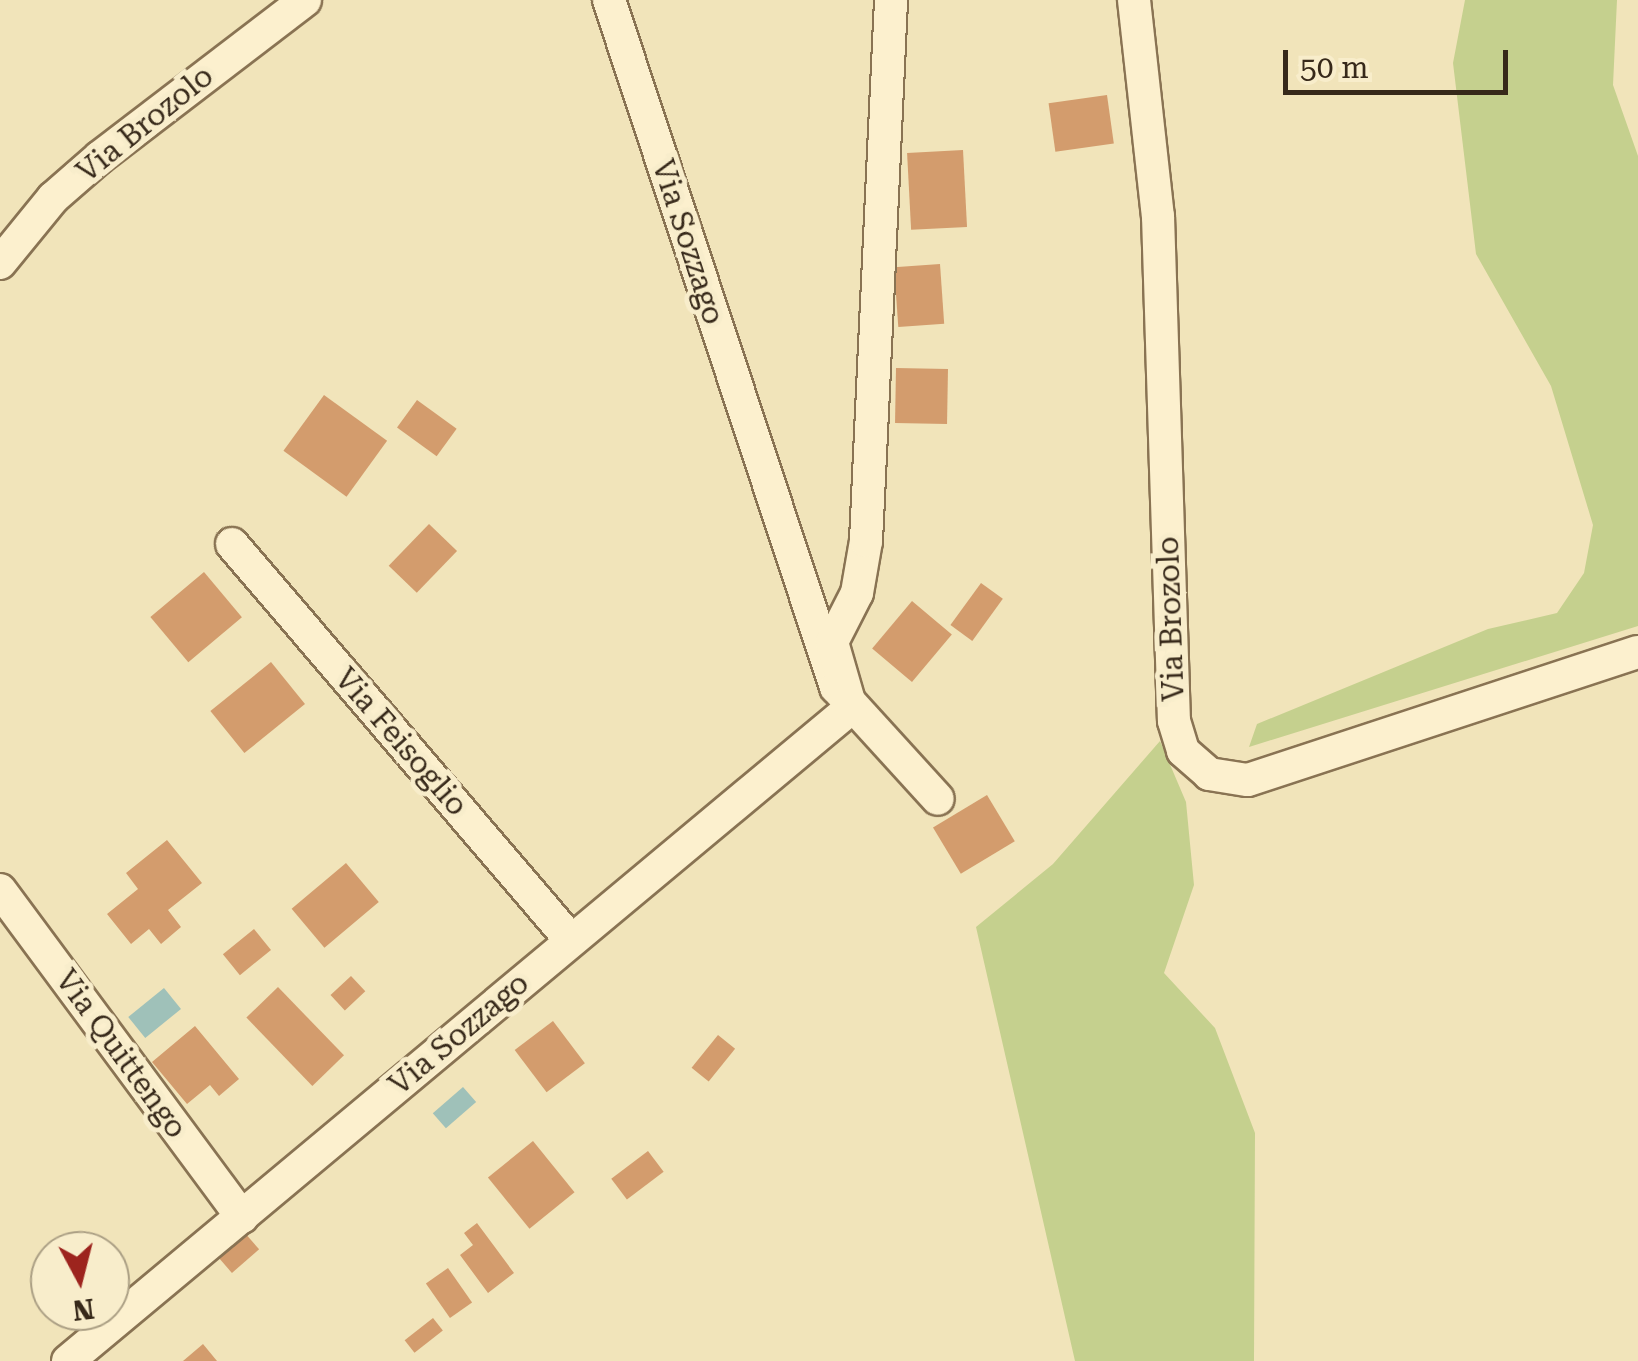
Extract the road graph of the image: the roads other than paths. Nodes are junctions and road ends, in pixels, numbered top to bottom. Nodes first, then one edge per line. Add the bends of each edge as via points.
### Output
1 (305, 0) edge
2 (609, 0) edge
3 (891, 0) edge
4 (1134, 0) edge
5 (0, 264) edge
6 (232, 544) dead end
7 (1638, 652) edge
8 (850, 708) junction
9 (938, 799) dead end
10 (0, 890) edge
11 (570, 939) junction
12 (242, 1217) junction
13 (68, 1361) edge

1 - 5 street, Via Brozolo via 100,157 53,198
2 - 8 street, Via Sozzago via 774,512 836,687
3 - 8 street, Via Sozzago via 866,541 856,593 832,642
4 - 7 street, Via Brozolo via 1158,216 1174,721 1183,751 1209,774 1248,780
6 - 11 street, Via Feisoglio
8 - 9 street, Via Sozzago
8 - 11 street, Via Sozzago
10 - 12 street, Via Quittengo
11 - 12 street, Via Sozzago
12 - 13 street, Via Sozzago

